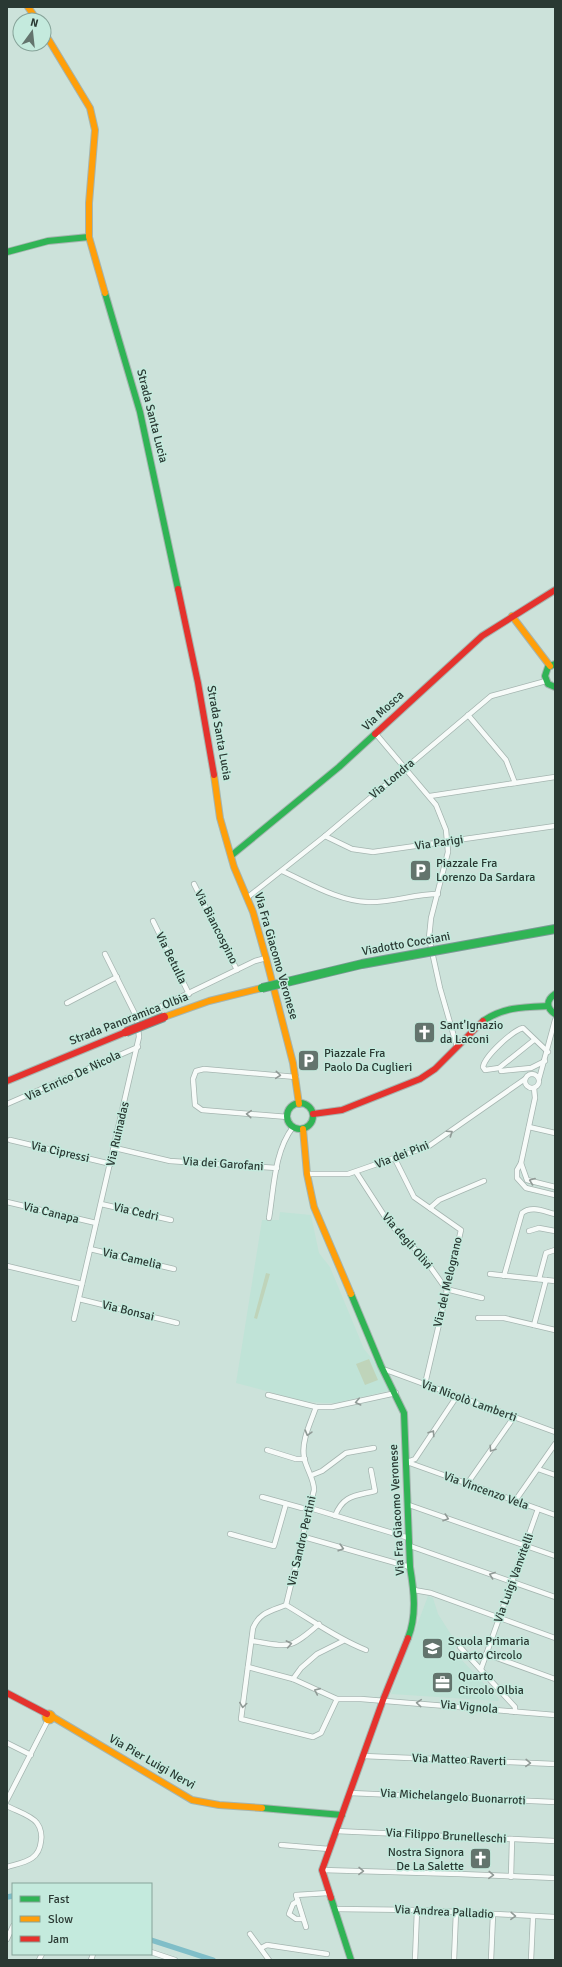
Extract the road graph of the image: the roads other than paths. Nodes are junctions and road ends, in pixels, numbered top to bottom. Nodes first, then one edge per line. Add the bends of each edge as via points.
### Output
1 (52, 45) edge
2 (89, 237) junction
3 (7, 252) edge
4 (555, 590) edge
5 (512, 616) junction
6 (552, 665) edge
7 (546, 681) junction
8 (555, 687) edge
9 (468, 715) junction
10 (376, 734) junction
11 (405, 768) junction
12 (555, 777) edge
13 (515, 783) junction
14 (430, 796) junction
15 (220, 818) joint
16 (555, 826) edge
17 (325, 836) junction
18 (448, 842) junction
19 (232, 855) junction
20 (282, 871) junction
21 (194, 884) dead end
22 (438, 894) junction
23 (248, 897) junction
24 (153, 921) dead end
25 (555, 929) edge
26 (263, 948) junction
27 (105, 954) dead end
28 (266, 958) junction
29 (255, 961) junction
30 (268, 966) junction
31 (238, 970) junction
32 (116, 977) junction
33 (262, 988) joint
34 (189, 994) junction
35 (555, 994) edge
36 (67, 1003) dead end
37 (548, 1006) junction
38 (555, 1014) edge
39 (137, 1018) junction
40 (555, 1020) edge
41 (534, 1040) junction
42 (138, 1047) junction
43 (457, 1047) junction
44 (548, 1052) junction
45 (545, 1061) junction
46 (531, 1068) junction
47 (501, 1071) dead end
48 (530, 1074) junction
49 (296, 1077) junction
50 (539, 1079) junction
51 (525, 1080) junction
52 (7, 1081) edge
53 (534, 1088) junction
54 (7, 1104) edge
55 (299, 1104) junction
56 (313, 1114) junction
57 (288, 1117) junction
58 (293, 1127) junction
59 (529, 1127) junction
60 (303, 1129) junction
61 (555, 1133) edge
62 (10, 1140) dead end
63 (115, 1148) junction
64 (395, 1159) junction
65 (521, 1163) junction
66 (111, 1164) junction
67 (277, 1168) junction
68 (356, 1172) junction
69 (307, 1174) junction
70 (484, 1181) dead end
71 (555, 1187) edge
72 (555, 1195) edge
73 (7, 1202) edge
74 (101, 1204) junction
75 (430, 1208) junction
76 (555, 1214) edge
77 (269, 1218) dead end
78 (171, 1220) dead end
79 (96, 1224) junction
80 (529, 1231) dead end
81 (555, 1231) edge
82 (90, 1249) junction
83 (555, 1250) edge
84 (7, 1266) edge
85 (174, 1269) dead end
86 (490, 1274) dead end
87 (504, 1276) junction
88 (539, 1279) junction
89 (546, 1280) junction
90 (555, 1282) edge
91 (82, 1284) junction
92 (446, 1289) junction
93 (482, 1298) dead end
94 (79, 1299) junction
95 (478, 1318) dead end
96 (74, 1319) dead end
97 (177, 1323) dead end
98 (534, 1325) junction
99 (555, 1330) edge
100 (384, 1371) junction
101 (425, 1384) junction
102 (396, 1393) junction
103 (268, 1395) dead end
104 (457, 1396) junction
105 (316, 1407) junction
106 (514, 1417) junction
107 (555, 1432) edge
108 (555, 1444) edge
109 (374, 1448) dead end
110 (267, 1450) dead end
111 (304, 1459) junction
112 (411, 1461) junction
113 (416, 1466) junction
114 (538, 1469) junction
115 (371, 1470) dead end
116 (555, 1474) edge
117 (312, 1475) junction
118 (468, 1484) junction
119 (262, 1497) dead end
120 (515, 1501) junction
121 (286, 1504) junction
122 (409, 1505) junction
123 (310, 1508) junction
124 (538, 1509) junction
125 (555, 1515) edge
126 (335, 1516) junction
127 (230, 1534) dead end
128 (304, 1537) junction
129 (410, 1542) junction
130 (526, 1545) junction
131 (555, 1556) edge
132 (410, 1567) junction
133 (512, 1582) junction
134 (414, 1590) junction
135 (555, 1597) edge
136 (286, 1605) junction
137 (499, 1618) junction
138 (319, 1624) junction
139 (555, 1638) edge
140 (252, 1641) junction
141 (343, 1641) junction
142 (460, 1647) dead end
143 (366, 1650) dead end
144 (486, 1654) junction
145 (248, 1666) junction
146 (481, 1669) junction
147 (555, 1678) edge
148 (293, 1679) junction
149 (7, 1693) edge
150 (337, 1700) junction
151 (383, 1700) junction
152 (515, 1712) junction
153 (555, 1714) edge
154 (49, 1717) junction
155 (7, 1743) edge
156 (31, 1755) junction
157 (363, 1756) junction
158 (555, 1764) edge
159 (350, 1793) junction
160 (7, 1800) edge
161 (555, 1802) edge
162 (7, 1806) edge
163 (342, 1815) junction
164 (336, 1831) junction
165 (512, 1839) junction
166 (555, 1841) edge
167 (281, 1845) dead end
168 (329, 1849) junction
169 (7, 1867) edge
170 (322, 1870) junction
171 (511, 1877) junction
172 (555, 1878) edge
173 (328, 1893) junction
174 (298, 1901) junction
175 (334, 1909) junction
176 (417, 1910) junction
177 (456, 1912) junction
178 (493, 1915) junction
179 (533, 1917) junction
180 (555, 1917) edge
181 (303, 1919) junction
182 (306, 1927) dead end
183 (12, 1928) edge
184 (250, 1934) dead end
185 (7, 1938) edge
186 (261, 1948) junction
187 (152, 1952) edge
188 (326, 1954) dead end
189 (175, 1960) edge
190 (269, 1960) edge
191 (351, 1960) edge
192 (415, 1960) edge
193 (454, 1960) edge
194 (492, 1960) edge
195 (531, 1960) edge

1 - 2 main road, Strada Santa Lucia via 90,108 95,130 88,218
2 - 3 main road via 44,242
2 - 15 main road, Strada Santa Lucia via 140,412 198,683
4 - 5 main road, Via Mosca
5 - 6 main road
5 - 10 main road, Via Mosca via 470,646
6 - 7 main road via 545,674
7 - 8 main road
7 - 9 street, Via Londra via 496,694
9 - 11 street, Via Londra
9 - 13 street via 506,760
10 - 11 street
10 - 19 main road, Via Mosca
11 - 14 street
11 - 17 street, Via Londra
12 - 13 street
13 - 14 street
14 - 18 street via 442,816
15 - 19 main road, Via Fra Giacomo Veronese
16 - 18 street, Via Parigi
17 - 18 street, Via Parigi via 352,849 366,852
17 - 20 street, Via Londra
18 - 22 street
19 - 23 main road, Via Fra Giacomo Veronese via 234,867
20 - 22 street via 338,896 356,901 376,902
20 - 23 street, Via Londra
21 - 31 street, Via Biancospino
22 - 43 street via 429,929 429,944
23 - 26 main road, Via Fra Giacomo Veronese
24 - 34 street, Via Betulla
25 - 33 main road, Viadotto Cocciani, bridge via 362,964
26 - 28 main road, Via Fra Giacomo Veronese
26 - 29 street via 260,957
27 - 32 street, Via Ruinadas
28 - 29 street
28 - 30 main road, Via Fra Giacomo Veronese
29 - 30 street
29 - 31 street
30 - 49 main road, Via Fra Giacomo Veronese
31 - 34 street
32 - 36 street
32 - 39 street, Via Ruinadas
33 - 52 main road, Strada Panoramica Olbia, bridge via 209,1001 164,1017
34 - 39 street
35 - 37 main road via 550,998
37 - 38 main road
37 - 43 main road via 514,1007 495,1013 479,1024
39 - 42 street, Via Ruinadas via 140,1037
40 - 44 street
41 - 41 street via 499,1068 485,1070 483,1067 491,1053 520,1029 526,1030
41 - 44 street
42 - 54 street, Via Enrico De Nicola
42 - 63 street, Via Ruinadas
43 - 56 main road via 435,1069 420,1079 342,1110
44 - 45 street
45 - 46 street
45 - 50 street
46 - 47 street
46 - 48 street
48 - 50 street via 536,1075
48 - 51 street
49 - 55 main road, Via Fra Giacomo Veronese
57 -> 49 street via 202,1110 196,1105 193,1079 196,1071 204,1069
50 - 53 street via 538,1085
51 - 53 street via 527,1086
64 -> 51 street, Via dei Pini via 429,1146
53 - 59 street via 535,1098
55 - 56 main road via 307,1105
55 - 57 main road via 290,1110
56 - 60 main road via 310,1124
57 - 58 main road
58 - 60 main road
58 - 67 street, Via dei Garofani
59 - 61 street
59 - 65 street
60 - 69 main road, Via Fra Giacomo Veronese
62 - 66 street, Via Cipressi
63 - 66 street, Via Ruinadas
63 - 67 street, Via dei Garofani via 170,1161
64 - 68 street, Via dei Pini
64 - 75 street, Via del Melograno via 414,1197
71 -> 65 street via 527,1180
65 - 72 street via 517,1170 520,1183 526,1188
66 - 74 street, Via Ruinadas
67 - 77 street, Via dei Garofani
68 - 69 street, Via dei Pini
68 - 92 street, Via degli Olivi via 390,1223 424,1258
69 - 100 main road, Via Fra Giacomo Veronese via 314,1207
70 - 75 street via 439,1200
73 - 79 street, Via Canapa
74 - 78 street, Via Cedri
74 - 79 street, Via Ruinadas
75 - 92 street, Via del Melograno via 461,1230
76 - 87 street via 534,1209 522,1213
79 - 82 street, Via Ruinadas
80 - 81 street via 539,1228
82 - 85 street, Via Camelia
82 - 91 street, Via Ruinadas
83 - 88 street via 546,1253
84 - 91 street
86 - 87 street
87 - 88 street
88 - 89 street
89 - 90 street
89 - 98 street
91 - 94 street, Via Ruinadas
92 - 93 street
92 - 101 street, Via del Melograno
94 - 96 street, Via Ruinadas
94 - 97 street, Via Bonsai
95 - 98 street via 504,1318
98 - 99 street
100 - 101 street, Via Nicolò Lamberti
100 - 102 main road, Via Fra Giacomo Veronese
101 - 104 street, Via Nicolò Lamberti
102 -> 105 street via 345,1405
102 - 112 main road, Via Fra Giacomo Veronese via 404,1413
103 - 105 street
104 - 106 street, Via Nicolò Lamberti
112 -> 104 street
105 -> 111 street via 306,1439
106 - 107 street, Via Nicolò Lamberti
106 -> 118 street
108 - 114 street
109 - 117 street via 346,1453
110 - 111 street
111 - 117 street, Via Sandro Pertini
112 - 113 street, Via Vincenzo Vela
112 - 113 street
112 - 122 main road, Via Fra Giacomo Veronese
113 - 118 street, Via Vincenzo Vela
114 - 116 street
114 - 120 street
115 - 126 street via 375,1491 346,1499
117 - 123 street, Via Sandro Pertini via 314,1490
118 - 120 street, Via Vincenzo Vela
119 - 121 street
120 - 124 street, Via Vincenzo Vela
121 - 123 street
121 - 127 street via 274,1546
122 - 129 main road, Via Fra Giacomo Veronese
122 -> 130 street
123 - 126 street
123 - 128 street, Via Sandro Pertini
124 - 125 street, Via Vincenzo Vela
124 - 130 street, Via Luigi Vanvitelli
126 - 129 street
128 -> 132 street
128 - 136 street, Via Sandro Pertini
129 - 132 main road, Via Fra Giacomo Veronese
133 -> 129 street
130 - 131 street
130 - 133 street, Via Luigi Vanvitelli
132 - 134 main road, Via Fra Giacomo Veronese
133 - 135 street
133 - 137 street, Via Luigi Vanvitelli
134 - 137 street via 431,1593
134 - 151 main road, Via Fra Giacomo Veronese via 413,1625
136 - 138 street
136 - 140 street via 257,1618
137 - 139 street
137 - 144 street, Via Luigi Vanvitelli
140 -> 138 street via 292,1645 303,1639
138 - 141 street
140 - 145 street
141 - 143 street
141 - 148 street via 317,1654
142 - 146 street
144 - 146 street, Via Luigi Vanvitelli
144 - 147 street
145 - 148 street
145 -> 150 street via 241,1719 313,1737 321,1733
146 - 152 street via 515,1707
150 -> 148 street
149 - 154 main road, Via Pier Luigi Nervi
150 - 151 street, Via Vignola
152 -> 151 street, Via Vignola
151 - 157 main road, Via Fra Giacomo Veronese
152 - 153 street, Via Vignola
154 - 156 street
154 - 163 main road, Via Pier Luigi Nervi via 192,1800 219,1805
155 - 156 street
156 - 160 street
157 -> 158 street, Via Matteo Raverti
157 - 159 main road, Via Fra Giacomo Veronese
159 - 161 street, Via Michelangelo Buonarroti
159 - 163 main road, Via Fra Giacomo Veronese
162 - 169 street via 37,1823 42,1836 40,1851 35,1857
163 - 164 main road, Via Fra Giacomo Veronese
164 - 165 street, Via Filippo Brunelleschi
164 - 168 main road, Via Fra Giacomo Veronese
165 - 166 street, Via Filippo Brunelleschi
165 - 171 street
167 - 168 street
168 - 170 main road, Via Fra Giacomo Veronese
170 -> 171 street
170 - 173 main road
171 - 172 street
173 - 174 street via 298,1893
173 - 175 main road
174 - 181 street
174 - 181 street via 293,1904 289,1914 296,1919
175 - 176 street, Via Andrea Palladio
175 - 191 main road
176 - 177 street, Via Andrea Palladio
176 - 192 street
177 - 178 street, Via Andrea Palladio
177 - 193 street
178 -> 179 street, Via Andrea Palladio
178 - 194 street
179 - 180 street, Via Andrea Palladio
179 - 195 street
181 - 182 street
183 - 185 street
184 - 186 street
186 - 188 street via 267,1945
186 - 190 street
187 - 189 street

